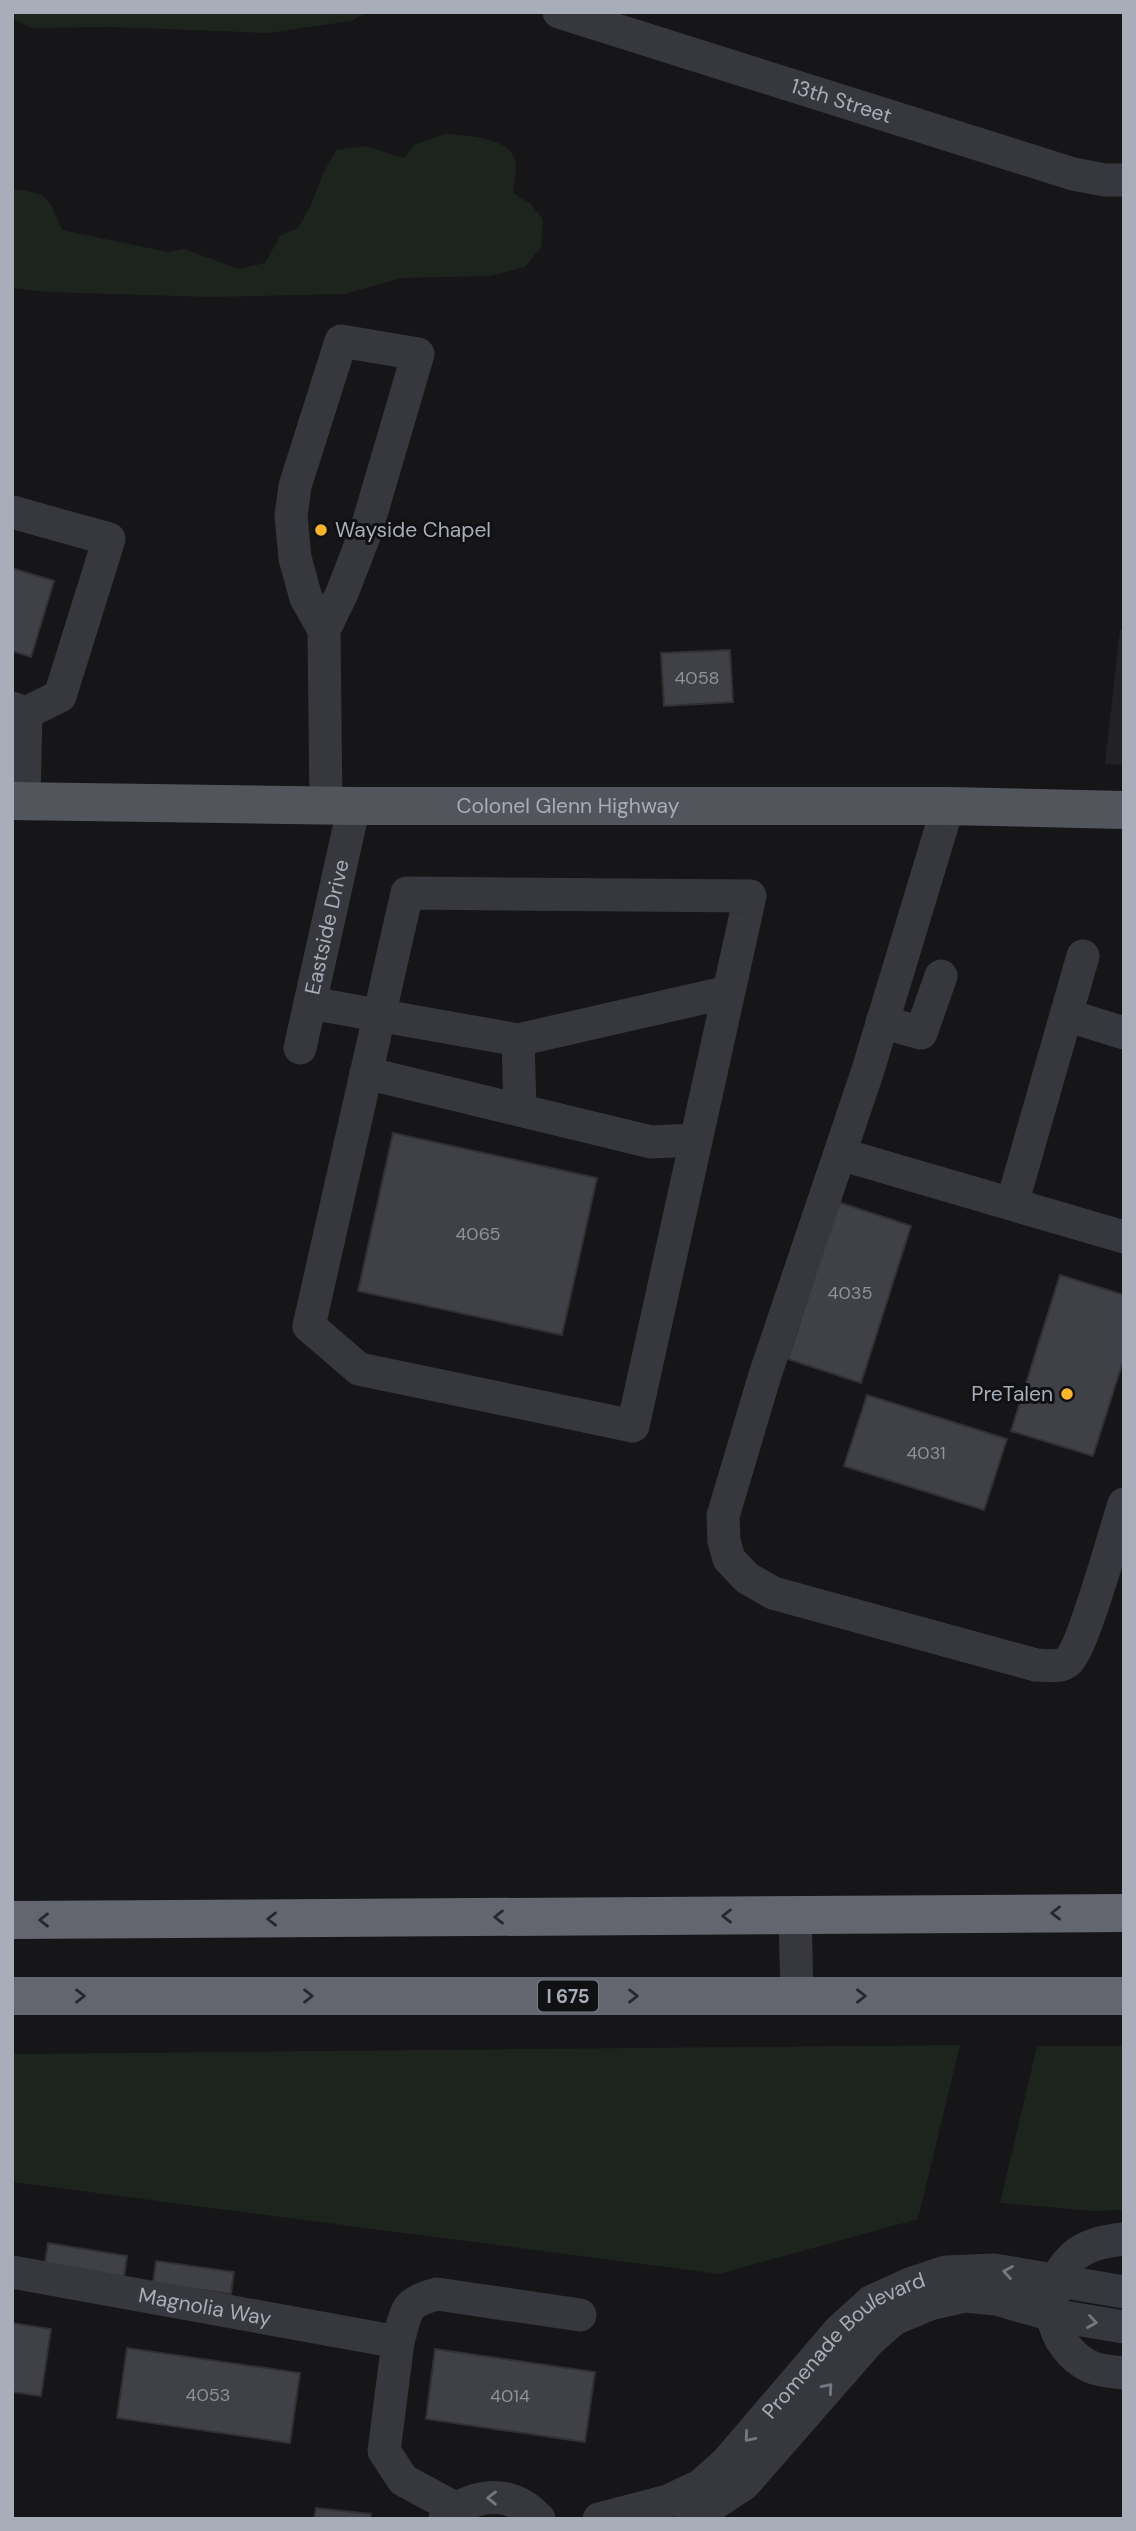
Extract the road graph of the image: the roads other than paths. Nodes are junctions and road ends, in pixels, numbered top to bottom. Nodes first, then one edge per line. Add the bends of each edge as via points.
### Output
1 (559, 12) edge
2 (1124, 180) edge
3 (12, 512) edge
4 (324, 630) junction
5 (19, 710) edge
6 (18, 801) edge
7 (340, 806) junction
8 (948, 806) junction
9 (1124, 810) edge
10 (1083, 956) dead end
11 (941, 976) dead end
12 (728, 992) junction
13 (310, 1003) junction
14 (1066, 1015) junction
15 (379, 1016) junction
16 (882, 1022) junction
17 (1124, 1033) edge
18 (518, 1040) junction
19 (300, 1048) dead end
20 (366, 1073) junction
21 (520, 1110) junction
22 (696, 1140) junction
23 (840, 1154) junction
24 (1012, 1204) junction
25 (1124, 1237) edge
26 (1124, 1504) edge
27 (1124, 1913) edge
28 (795, 1915) junction
29 (12, 1920) edge
30 (12, 1996) edge
31 (797, 1996) junction
32 (1124, 1996) edge
33 (1124, 2239) edge
34 (12, 2272) edge
35 (1057, 2280) junction
36 (1124, 2292) edge
37 (580, 2315) dead end
38 (1052, 2315) junction
39 (1124, 2327) edge
40 (398, 2342) junction
41 (1124, 2373) edge
42 (450, 2513) edge
43 (539, 2519) edge
44 (599, 2519) edge
45 (691, 2519) edge

1 - 2 street, 13th Street via 1073,174
3 - 5 street via 109,540 60,696
4 - 4 street via 366,531 418,354 341,341 295,486 291,516 295,558 306,597
4 - 7 street, Eastside Drive
5 - 6 street
6 - 7 main road, Colonel Glenn Highway
7 - 8 main road, Colonel Glenn Highway
7 - 13 street, Eastside Drive
8 - 9 main road, Colonel Glenn Highway
8 - 16 street
10 - 14 street
11 - 16 street via 921,1034
12 - 15 street via 750,896 407,893
12 - 18 street
12 - 22 street
13 - 15 street
13 - 19 street, Eastside Drive
14 - 17 street
14 - 24 street
15 - 18 street
15 - 20 street
16 - 23 street
18 - 21 street
20 - 21 street
20 - 22 street via 309,1326 359,1369 633,1426
21 - 22 street via 651,1142
23 - 24 street
23 - 26 street via 723,1516 729,1559 747,1578 773,1593 1036,1665 1063,1665 1082,1638
24 - 25 street
27 -> 28 highway
28 -> 29 highway
28 - 31 street
30 -> 31 highway, I 675
31 -> 32 highway, I 675
33 - 35 street via 1093,2244 1072,2258
34 - 40 street, Magnolia Way
35 - 36 street, Promenade Boulevard
35 - 38 street
35 -> 44 street, Promenade Boulevard via 994,2270 946,2272 872,2301 839,2331 727,2462 700,2486 668,2501
37 - 40 street via 437,2294 416,2300 408,2309
38 -> 39 street, Promenade Boulevard
38 - 41 street via 1069,2352 1092,2368
45 -> 38 street, Promenade Boulevard via 744,2484 870,2340 894,2319 965,2296 996,2299
40 - 42 street via 384,2451 403,2480
43 -> 42 street via 521,2504 500,2497 477,2498

